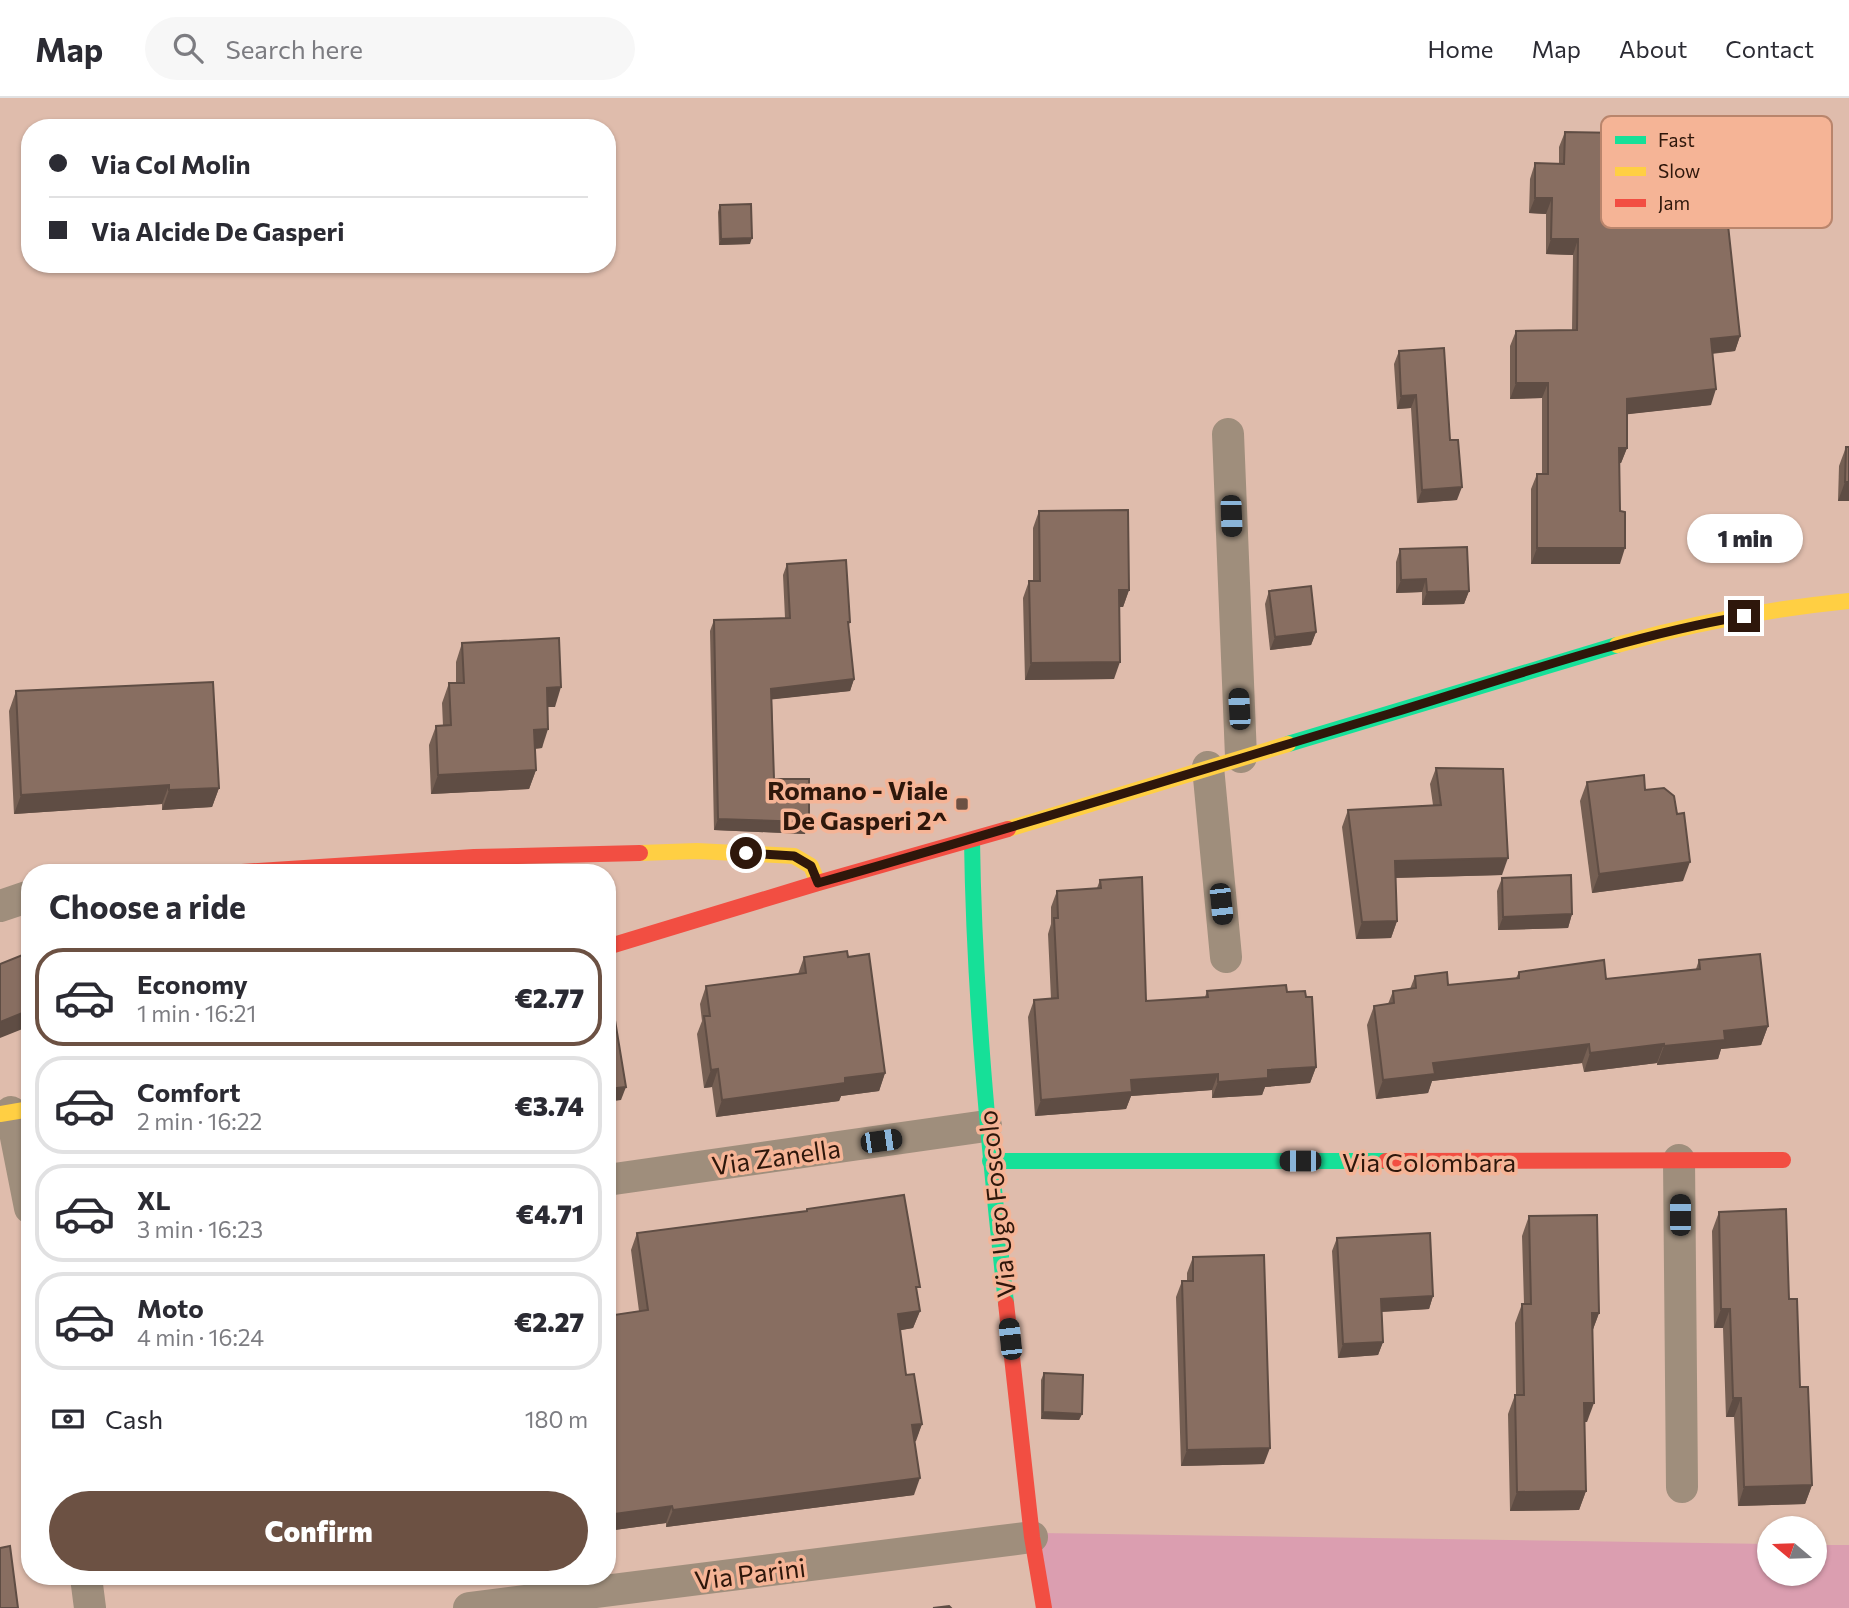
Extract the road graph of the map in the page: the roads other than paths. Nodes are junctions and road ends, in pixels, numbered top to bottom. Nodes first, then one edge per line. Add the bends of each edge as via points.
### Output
1 (1228, 434) dead end
2 (1849, 601) edge
3 (1241, 757) junction
4 (1208, 767) junction
5 (972, 840) junction
6 (375, 864) edge
7 (818, 883) junction
8 (21, 899) edge
9 (0, 906) edge
10 (616, 944) edge
11 (1226, 957) dead end
12 (14, 1112) edge
13 (986, 1126) junction
14 (21, 1154) edge
15 (1679, 1160) junction
16 (1783, 1160) dead end
17 (990, 1161) junction
18 (616, 1179) edge
19 (1682, 1487) dead end
20 (1032, 1537) junction
21 (87, 1585) edge
22 (90, 1608) edge
23 (469, 1608) edge
24 (1044, 1608) edge

1 - 3 street
2 - 3 street via 1673,629
3 - 4 street
4 - 5 street
4 - 11 street
5 - 7 street
5 - 13 street, Via Ugo Foscolo
6 - 7 street via 697,851 794,856 811,866
7 - 10 street
8 - 9 street
12 - 14 street
13 - 17 street, Via Ugo Foscolo
13 - 18 street, Via Zanella
15 - 16 street, Via Colombara
15 - 17 street, Via Colombara
15 - 19 street
17 - 20 street, Via Ugo Foscolo
20 - 23 street, Via Parini
20 - 24 street, Via Ugo Foscolo
21 - 22 street

